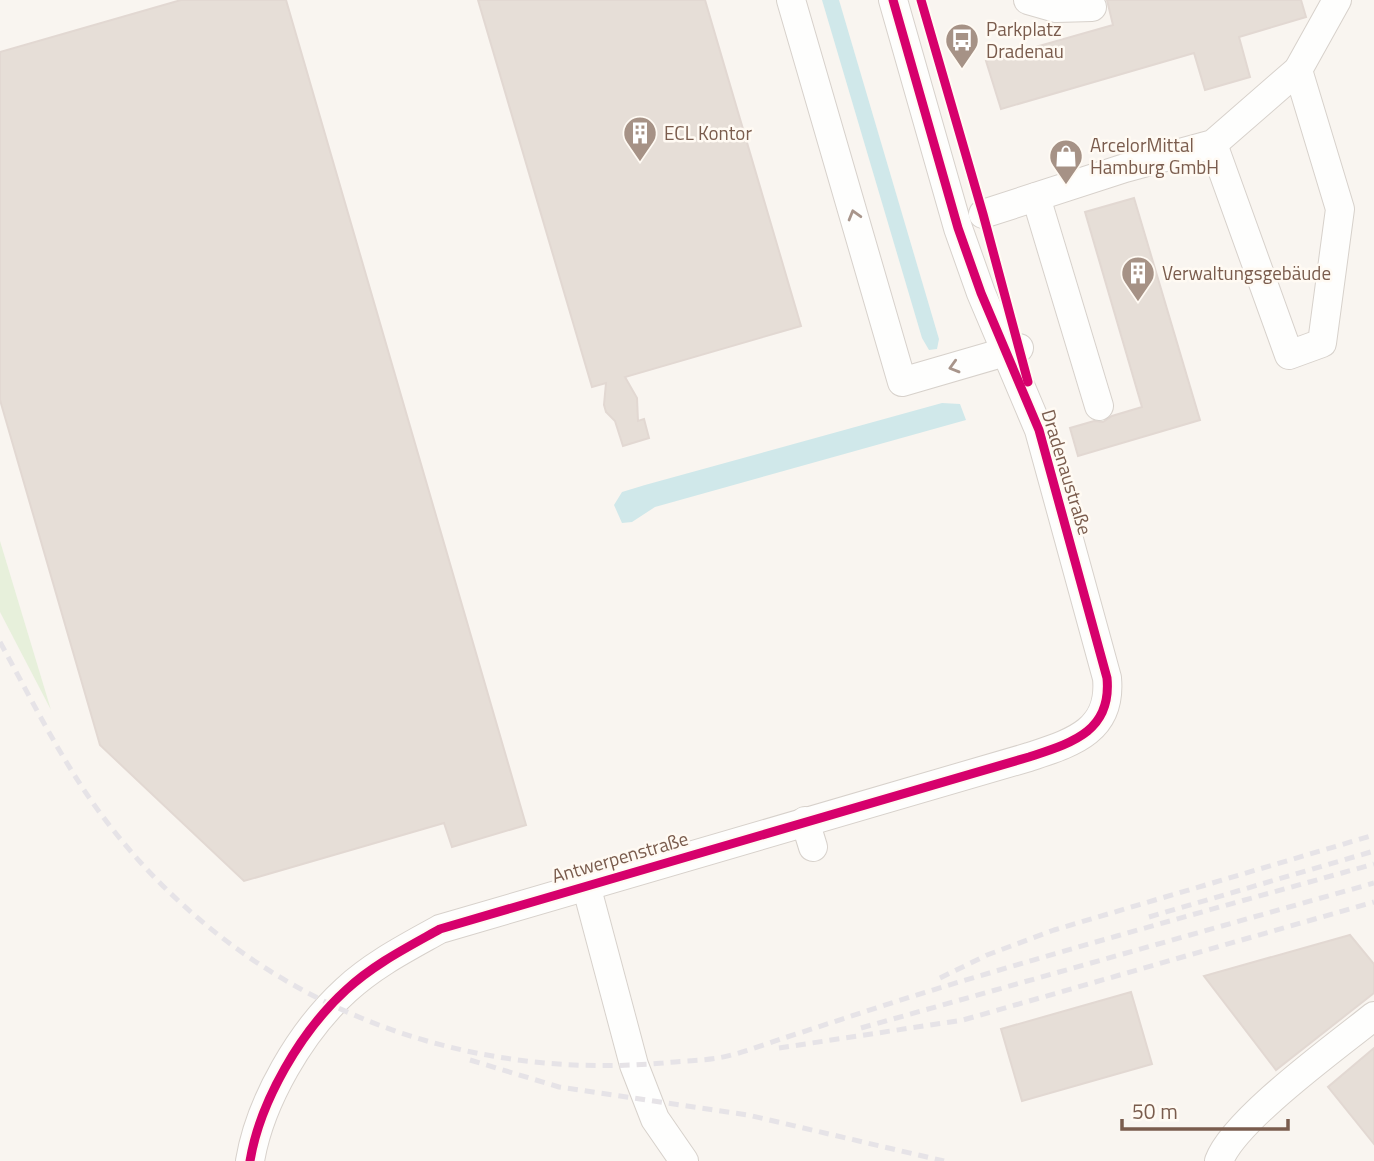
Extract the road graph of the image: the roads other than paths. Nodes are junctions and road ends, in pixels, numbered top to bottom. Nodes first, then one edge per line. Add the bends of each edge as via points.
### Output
1 (791, 0) edge
2 (893, 0) edge
3 (1028, 0) edge
4 (1337, 0) edge
5 (1092, 7) dead end
6 (1298, 70) junction
7 (1213, 144) junction
8 (1036, 197) junction
9 (983, 214) dead end
10 (1012, 350) junction
11 (1099, 406) dead end
12 (1101, 717) joint
13 (586, 885) junction
14 (1374, 1016) edge
15 (250, 1161) edge
16 (684, 1161) edge
17 (1219, 1161) edge

10 -> 1 street via 902,382
2 - 10 street, Dradenaustraße via 958,228 981,293
3 - 5 street via 1056,8
4 - 6 street
6 - 7 street
6 - 7 street via 1340,209 1322,343 1289,355
7 - 8 street
8 - 9 street
8 - 11 street
10 - 12 street, Dradenaustraße via 1040,430 1101,649 1109,693
12 - 13 street, Antwerpenstraße via 1088,732 1062,746 809,834
13 - 15 street, Antwerpenstraße via 440,929 389,957 347,989 298,1047 270,1094
13 - 16 street via 634,1065 655,1119
14 - 17 street via 1272,1098

